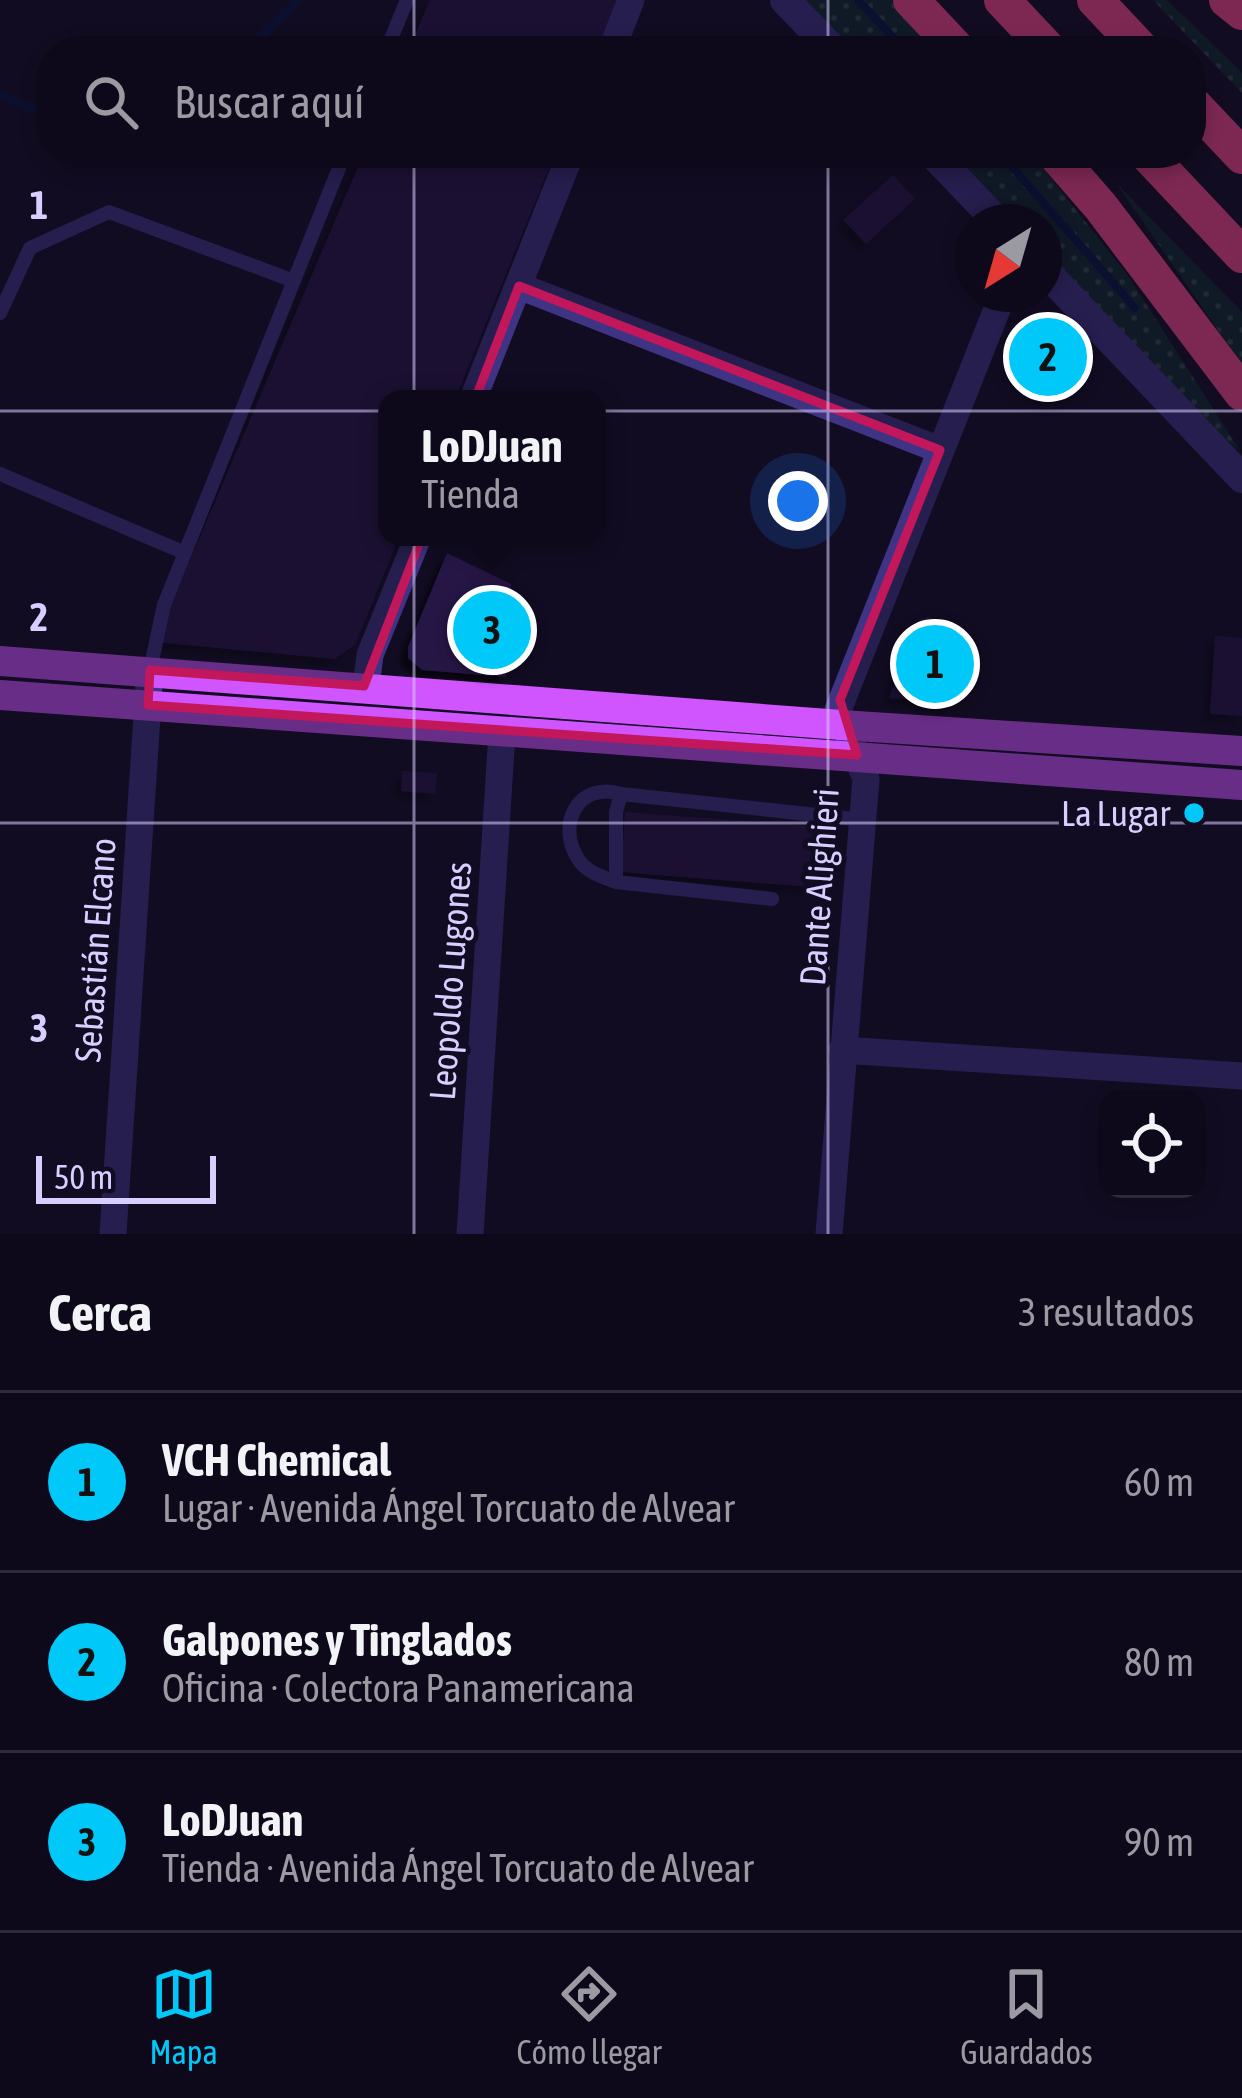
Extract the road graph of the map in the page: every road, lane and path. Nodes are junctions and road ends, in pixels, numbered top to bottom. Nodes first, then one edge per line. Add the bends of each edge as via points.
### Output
1 (406, 0) edge
2 (631, 0) edge
3 (785, 0) edge
4 (911, 0) edge
5 (1002, 0) edge
6 (1095, 0) edge
7 (1230, 0) edge
8 (1242, 11) edge
9 (392, 36) edge
10 (617, 36) edge
11 (820, 36) edge
12 (945, 36) edge
13 (1036, 36) edge
14 (1129, 36) edge
15 (1206, 118) edge
16 (1242, 156) edge
17 (339, 168) edge
18 (565, 168) edge
19 (946, 168) edge
20 (1067, 168) edge
21 (1160, 168) edge
22 (981, 204) edge
23 (1242, 255) edge
24 (1144, 268) junction
25 (294, 281) junction
26 (519, 286) junction
27 (1062, 289) edge
28 (996, 312) edge
29 (0, 313) edge
30 (477, 390) edge
31 (1242, 393) edge
32 (1242, 426) edge
33 (940, 451) junction
34 (0, 474) edge
35 (1242, 478) edge
36 (414, 546) edge
37 (185, 553) junction
38 (0, 661) edge
39 (150, 670) junction
40 (366, 686) junction
41 (0, 695) edge
42 (148, 705) junction
43 (841, 725) junction
44 (502, 733) junction
45 (1242, 752) edge
46 (857, 755) junction
47 (1242, 785) edge
48 (621, 794) junction
49 (864, 820) junction
50 (616, 882) junction
51 (772, 899) dead end
52 (842, 1050) junction
53 (1242, 1076) edge
54 (113, 1234) edge
55 (470, 1234) edge
56 (829, 1234) edge

1 - 9 lane
2 - 10 street
3 - 11 street
4 - 12 highway
5 - 13 highway
6 - 14 highway
7 - 8 highway
15 - 16 highway
17 - 25 lane
18 - 26 street
19 - 22 street
20 - 24 highway
21 - 23 highway
24 - 31 highway
24 - 32 highway
25 - 29 lane via 109,212 30,248
25 - 37 lane
26 - 30 street
26 - 33 street
27 - 35 street
28 - 33 street
33 - 43 street via 840,700
34 - 37 lane
36 - 40 street via 370,655
37 - 39 lane
38 - 39 main road
39 - 40 main road
39 - 42 street, Sebastián Elcano
40 - 43 main road
41 - 42 main road
42 - 44 main road
42 - 54 street, Sebastián Elcano
43 - 45 main road
43 - 46 street, Dante Alighieri
44 - 46 main road
44 - 55 street, Leopoldo Lugones
46 - 47 main road
46 - 49 street, Dante Alighieri via 866,778
48 - 49 lane
48 - 50 lane
48 - 50 lane via 590,791 570,822 574,854 587,870
49 - 52 street, Dante Alighieri
50 - 51 lane
52 - 53 street
52 - 56 street, Dante Alighieri

